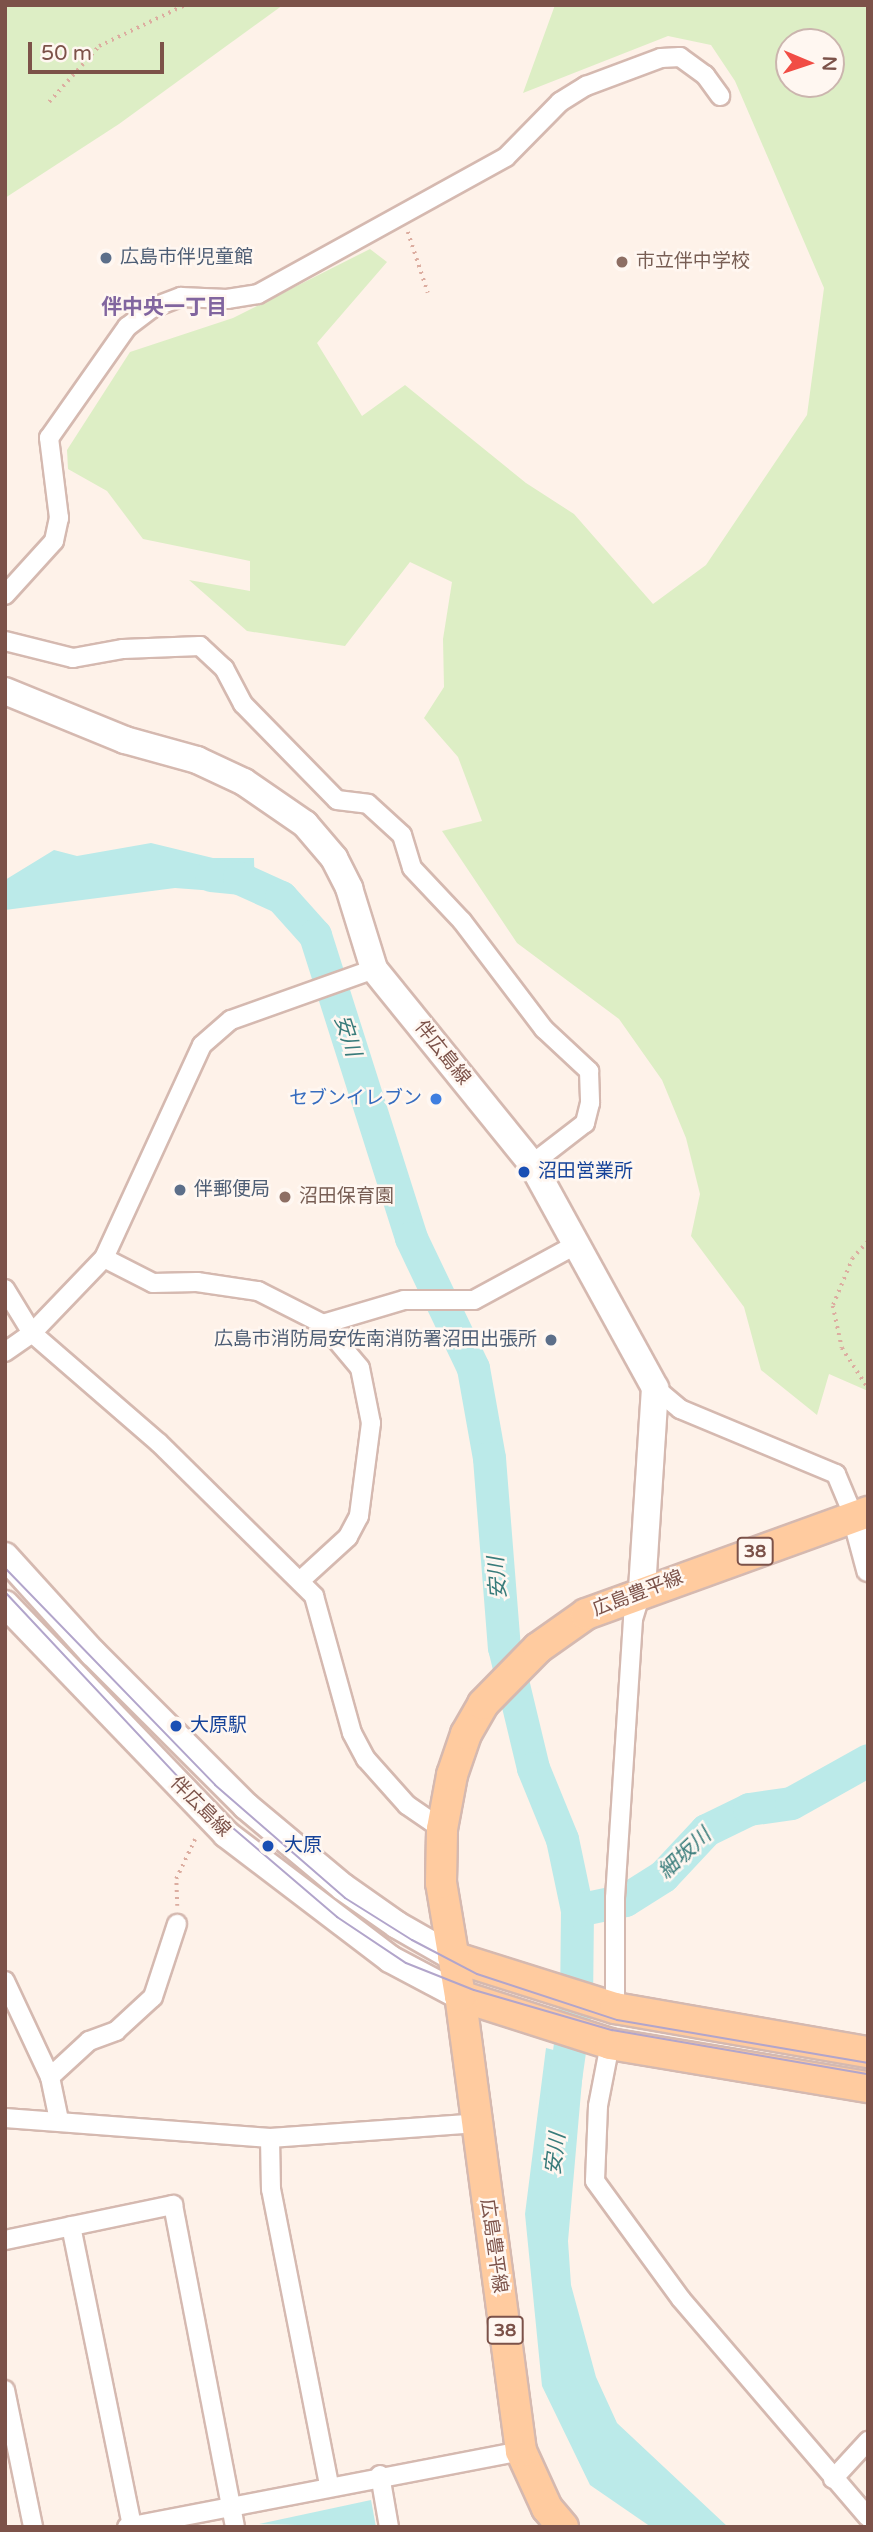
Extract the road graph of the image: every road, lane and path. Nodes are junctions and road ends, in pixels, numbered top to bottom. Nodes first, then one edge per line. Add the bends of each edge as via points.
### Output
1 (185, 5) edge
2 (720, 96) dead end
3 (49, 102) dead end
4 (402, 213) junction
5 (428, 293) dead end
6 (5, 596) edge
7 (5, 641) edge
8 (5, 691) edge
9 (367, 972) junction
10 (532, 1164) junction
11 (579, 1242) junction
12 (868, 1242) edge
13 (104, 1258) junction
14 (5, 1289) edge
15 (323, 1324) junction
16 (32, 1333) junction
17 (5, 1352) edge
18 (655, 1388) junction
19 (868, 1388) edge
20 (861, 1515) edge
21 (5, 1556) edge
22 (868, 1569) edge
23 (301, 1580) junction
24 (642, 1590) junction
25 (5, 1604) edge
26 (93, 1653) junction
27 (72, 1677) junction
28 (442, 1829) junction
29 (195, 1839) dead end
30 (177, 1924) joint
31 (453, 1956) junction
32 (5, 1981) edge
33 (460, 1996) junction
34 (610, 2007) junction
35 (606, 2043) junction
36 (868, 2052) edge
37 (50, 2077) junction
38 (868, 2087) edge
39 (5, 2118) edge
40 (59, 2120) junction
41 (477, 2123) junction
42 (270, 2138) junction
43 (71, 2226) junction
44 (5, 2240) edge
45 (5, 2390) edge
46 (868, 2441) edge
47 (521, 2451) junction
48 (380, 2475) junction
49 (833, 2479) junction
50 (329, 2486) junction
51 (231, 2506) junction
52 (868, 2517) edge
53 (33, 2527) edge
54 (130, 2527) edge
55 (235, 2527) edge
56 (389, 2527) edge
57 (563, 2527) edge

1 - 3 path via 99,46
2 - 4 street via 705,75 680,57 586,86 560,103 506,158
4 - 5 path
4 - 6 street via 258,295 181,297 152,308 127,327 49,438 58,517 54,541
7 - 10 street via 73,658 123,649 200,646 224,668 243,704 337,800 368,804 402,835 412,867 462,921 544,1029 589,1071 585,1123
8 - 9 main road, 伴広島線 via 125,740 197,760 244,782 305,824 334,858 349,888
9 - 10 main road, 伴広島線
9 - 13 street via 231,1020 202,1045
10 - 11 main road, 伴広島線
11 - 15 street via 474,1300 404,1300
11 - 18 main road, 伴広島線
12 - 19 path via 853,1258 833,1306 842,1348
13 - 15 street via 153,1283 197,1282 258,1291
13 - 16 street
14 - 16 street
15 - 23 street via 360,1368 370,1423 359,1516 348,1537
16 - 17 street
16 - 23 street via 159,1443
18 - 20 street via 680,1409 836,1475
18 - 24 main road
20 - 22 street
20 - 24 main road, 広島豊平線 / 38
21 - 26 main road, 伴広島線
23 - 28 street via 314,1596 352,1733 366,1759 407,1805
24 - 28 main road, 広島豊平線 / 38 via 586,1614 538,1648 483,1704 466,1734 452,1775
24 - 34 street via 634,1619
25 - 27 main road, 伴広島線
26 - 27 main road
26 - 31 main road, 伴広島線 via 254,1813 397,1925
27 - 33 main road, 伴広島線 via 226,1834 390,1959
28 - 31 main road, 広島豊平線 / 38 via 441,1883
29 - 30 path via 176,1879
30 - 37 street via 153,1997 116,2031 89,2040
31 - 33 main road, 広島豊平線 / 38
31 - 34 main road
32 - 37 street
33 - 35 main road
33 - 41 main road, 広島豊平線 / 38
34 - 36 main road
35 - 38 main road
35 - 49 street via 595,2181 681,2299
37 - 40 street
39 - 40 street
40 - 42 street
41 - 42 street
41 - 47 main road, 広島豊平線 / 38
42 - 50 street via 271,2189
43 - 44 street
43 - 51 street via 173,2205
43 - 54 street
45 - 53 street
46 - 49 street
47 - 48 street
47 - 57 main road, 広島豊平線 / 38 via 547,2508
48 - 50 street
48 - 56 street
49 - 52 street
50 - 51 street
51 - 54 street
51 - 55 street

